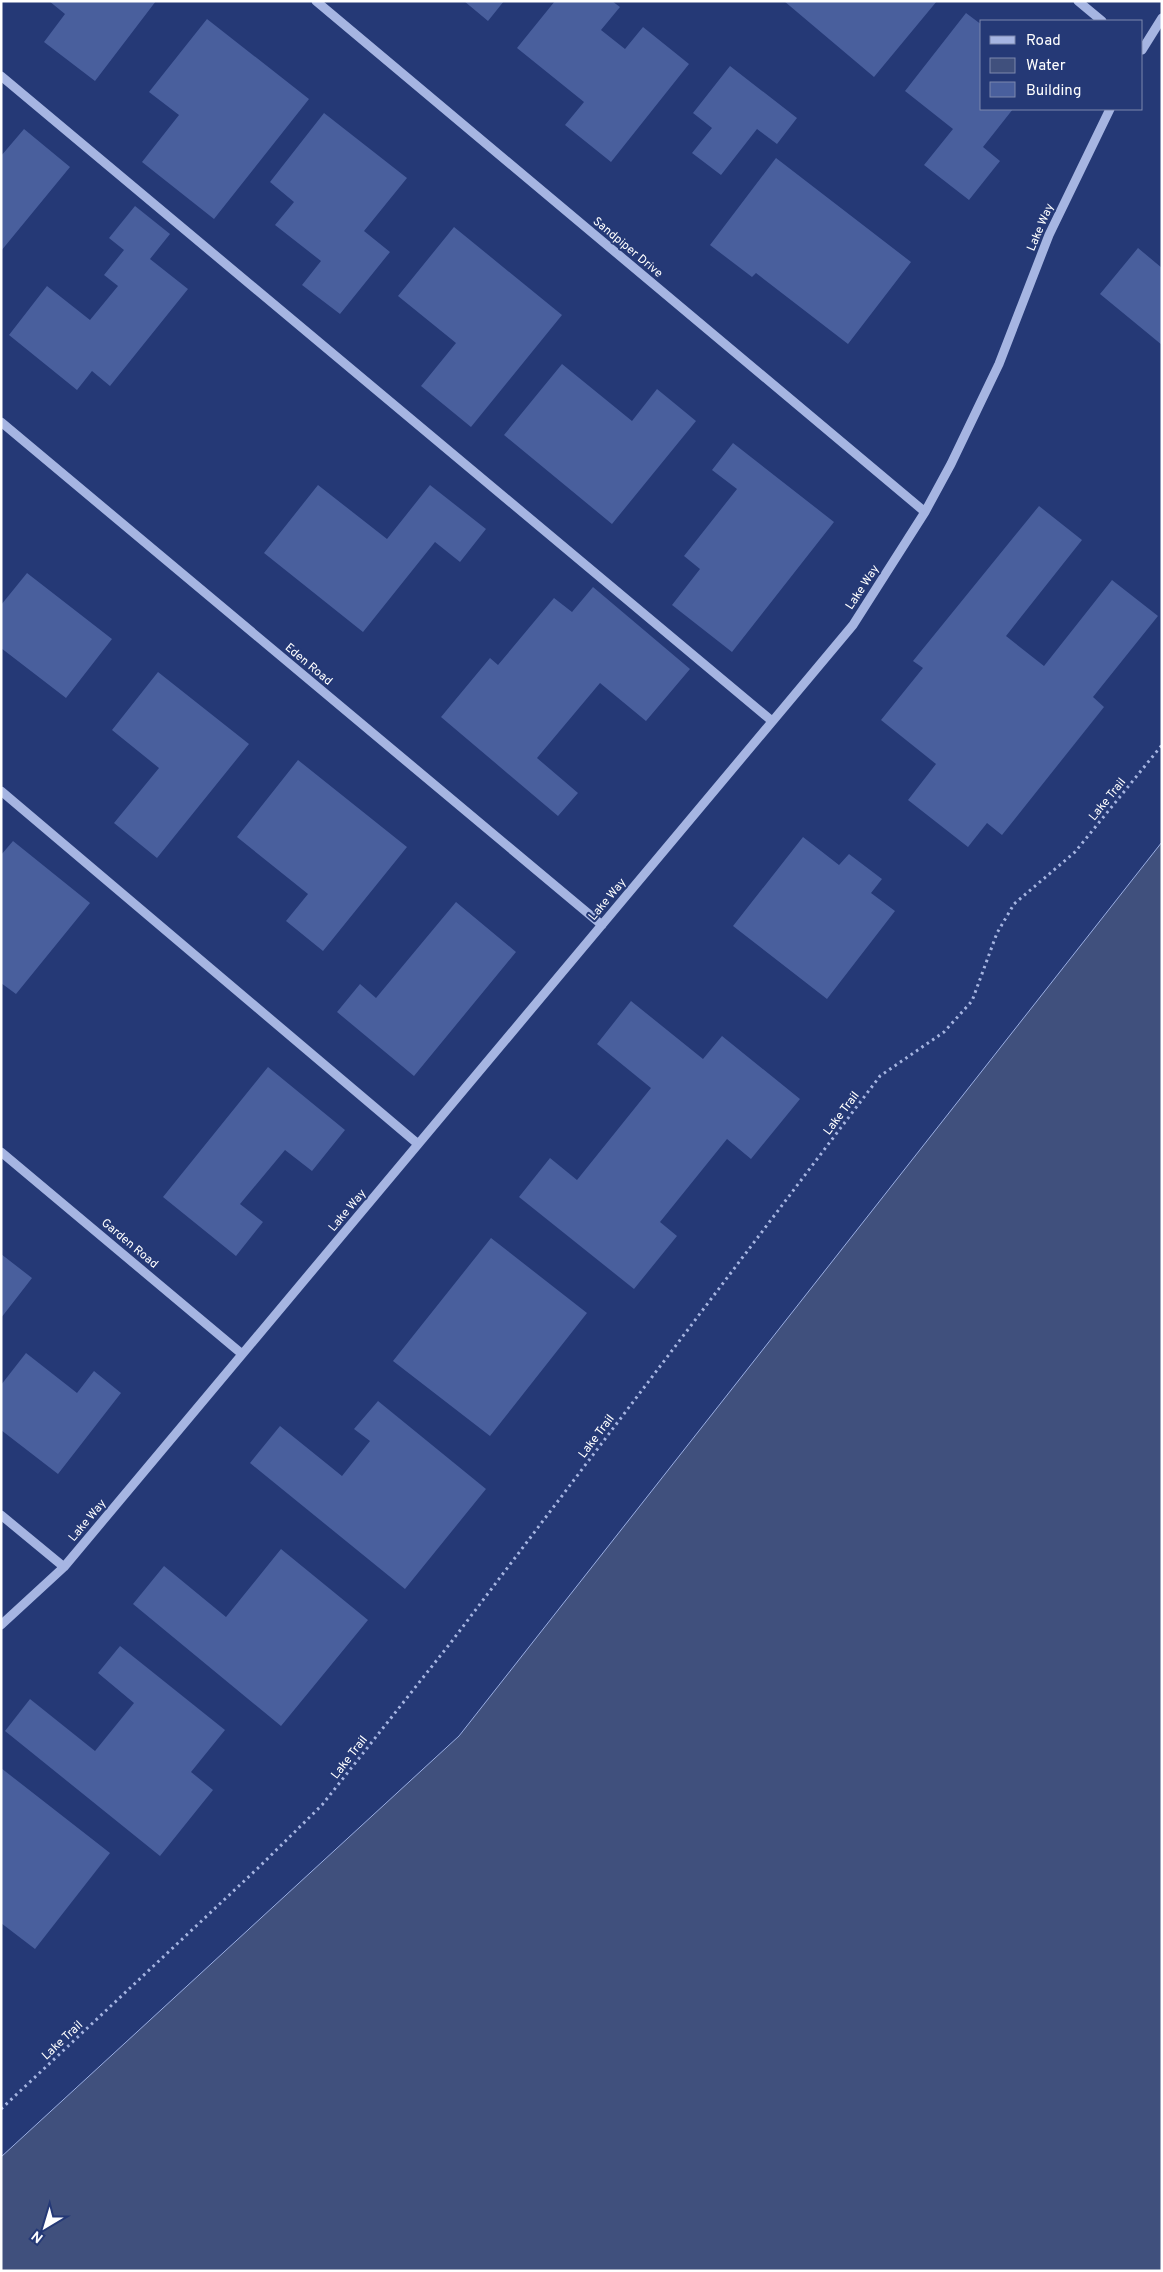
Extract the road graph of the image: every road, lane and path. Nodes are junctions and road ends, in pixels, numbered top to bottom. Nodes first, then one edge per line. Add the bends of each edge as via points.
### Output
1 (316, 1) edge
2 (1078, 1) edge
3 (1162, 18) edge
4 (1101, 20) edge
5 (1143, 48) edge
6 (1, 76) edge
7 (1110, 110) edge
8 (1, 422) edge
9 (925, 512) junction
10 (772, 721) junction
11 (1162, 745) edge
12 (1, 791) edge
13 (602, 925) junction
14 (418, 1144) junction
15 (1, 1152) edge
16 (242, 1354) junction
17 (1, 1515) edge
18 (64, 1568) junction
19 (1, 1625) edge
20 (1, 2109) edge

1 - 9 street, Sandpiper Drive
2 - 4 street
3 - 5 street
6 - 10 street
7 - 9 street, Lake Way via 1049,235 999,364
8 - 13 street, Eden Road
9 - 10 street, Lake Way via 853,626
10 - 13 street, Lake Way
11 - 20 path, Lake Trail via 1075,852 1014,904 997,934 972,1001 944,1032 880,1076 452,1641 322,1805
12 - 14 street
13 - 14 street, Lake Way
14 - 16 street, Lake Way
15 - 16 street, Garden Road
16 - 18 street, Lake Way
17 - 18 street
18 - 19 street, Lake Way

